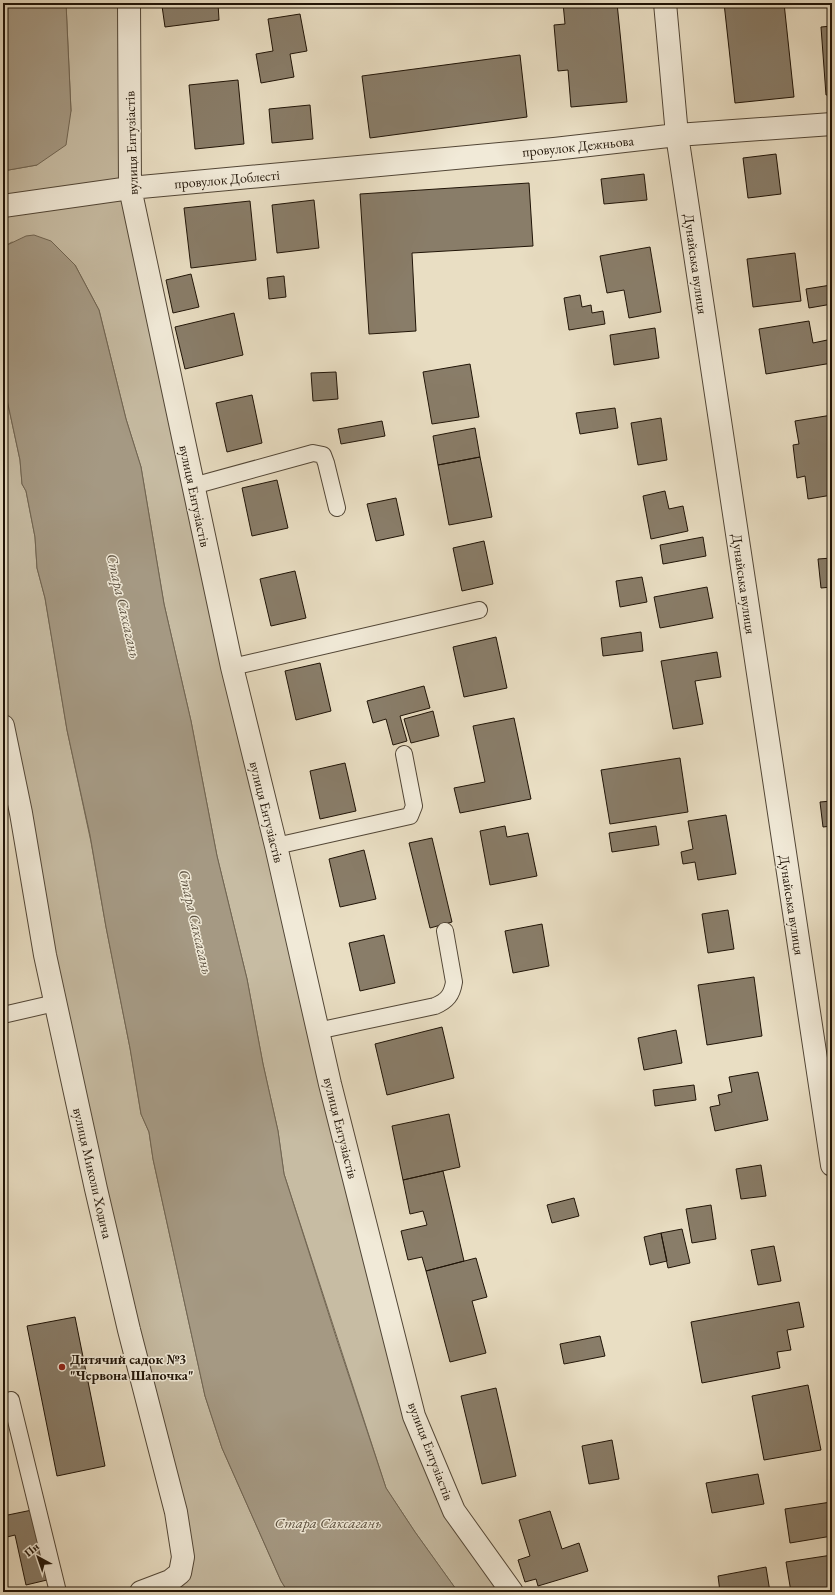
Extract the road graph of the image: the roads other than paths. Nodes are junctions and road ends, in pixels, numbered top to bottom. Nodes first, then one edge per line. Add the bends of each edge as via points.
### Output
1 (129, 3) edge
2 (665, 3) edge
3 (832, 124) edge
4 (677, 135) junction
5 (324, 170) joint
6 (130, 188) junction
7 (3, 206) edge
8 (193, 486) junction
9 (337, 508) dead end
10 (479, 610) dead end
11 (232, 667) junction
12 (3, 726) edge
13 (404, 754) dead end
14 (276, 846) junction
15 (445, 932) dead end
16 (55, 1003) junction
17 (3, 1015) edge
18 (317, 1031) junction
19 (832, 1165) edge
20 (11, 1400) dead end
21 (58, 1592) edge
22 (141, 1592) edge
23 (512, 1592) edge

1 - 6 street, вулиця Ентузіастів
2 - 4 street, Дунайська вулиця
3 - 4 street, провулок Дежньова
4 - 5 street, провулок Дежньова
4 - 19 street, Дунайська вулиця
5 - 6 street, провулок Доблесті
6 - 7 street, провулок Доблесті
6 - 8 street, вулиця Ентузіастів
8 - 9 lane via 313,452 323,455
8 - 11 street, вулиця Ентузіастів
10 - 11 lane
11 - 14 street, вулиця Ентузіастів
12 - 16 street, вулиця Миколи Ходича
13 - 14 lane via 414,806 410,816
14 - 18 street, вулиця Ентузіастів
15 - 18 lane via 454,982 449,997 443,1003
16 - 17 lane
16 - 22 street, вулиця Миколи Ходича via 129,1330 176,1512 183,1557 180,1574
18 - 23 street, вулиця Ентузіастів via 414,1416 454,1511
20 - 21 lane

